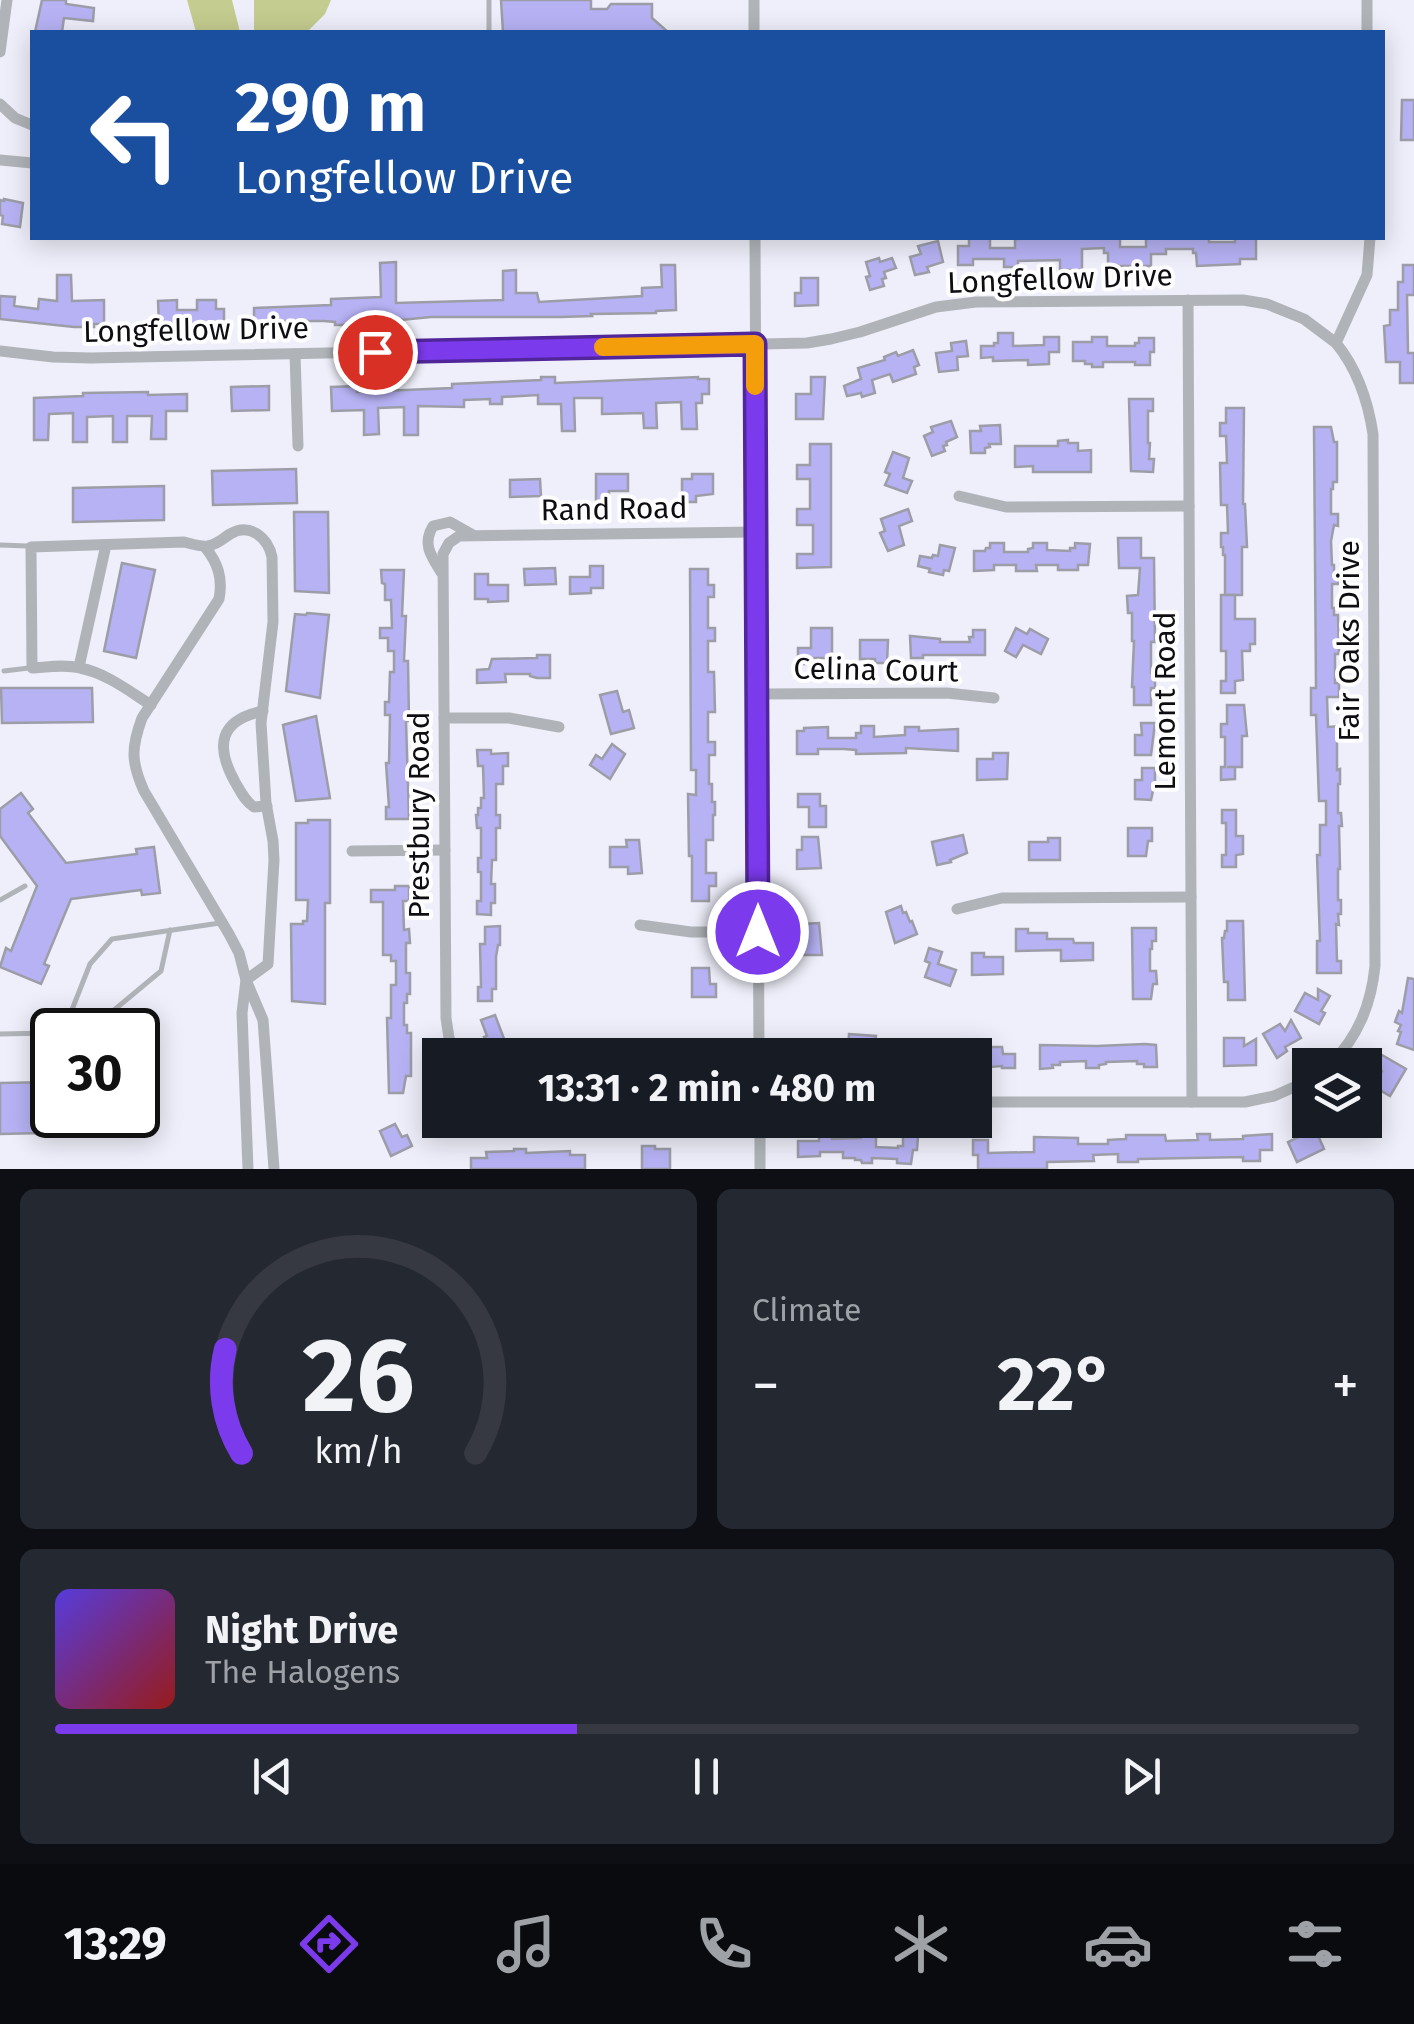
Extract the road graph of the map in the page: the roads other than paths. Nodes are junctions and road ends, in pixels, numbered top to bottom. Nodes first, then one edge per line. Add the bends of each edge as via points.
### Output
1 (7, 0) edge
2 (489, 0) edge
3 (754, 0) edge
4 (1367, 0) edge
5 (489, 30) edge
6 (754, 30) edge
7 (1367, 30) edge
8 (0, 52) edge
9 (0, 104) edge
10 (30, 124) edge
11 (0, 160) edge
12 (30, 163) edge
13 (755, 240) edge
14 (1370, 240) edge
15 (1188, 300) junction
16 (1336, 343) junction
17 (755, 344) junction
18 (0, 350) edge
19 (296, 354) junction
20 (298, 446) dead end
21 (959, 496) dead end
22 (1189, 506) junction
23 (433, 526) joint
24 (756, 532) junction
25 (473, 535) junction
26 (449, 543) joint
27 (0, 545) edge
28 (106, 545) junction
29 (31, 546) junction
30 (205, 547) junction
31 (441, 572) junction
32 (79, 667) junction
33 (32, 668) junction
34 (4, 671) dead end
35 (757, 694) junction
36 (994, 698) dead end
37 (151, 705) junction
38 (263, 711) junction
39 (444, 718) junction
40 (559, 726) dead end
41 (267, 806) junction
42 (445, 850) junction
43 (352, 851) dead end
44 (25, 886) dead end
45 (1191, 896) junction
46 (0, 900) edge
47 (957, 909) dead end
48 (223, 923) junction
49 (640, 925) dead end
50 (170, 930) junction
51 (758, 932) junction
52 (246, 980) junction
53 (73, 1008) edge
54 (117, 1008) edge
55 (30, 1033) edge
56 (0, 1034) edge
57 (449, 1038) edge
58 (759, 1038) edge
59 (1344, 1048) edge
60 (268, 1069) junction
61 (244, 1070) junction
62 (1292, 1089) edge
63 (992, 1102) edge
64 (1192, 1102) junction
65 (760, 1138) edge
66 (248, 1169) edge
67 (274, 1169) edge
68 (760, 1169) edge

1 - 8 street
2 - 5 lane
3 - 6 street
4 - 7 street
9 - 10 street
11 - 12 street
13 - 17 street
14 - 16 street via 1367,274
15 - 16 street, Longfellow Drive via 1266,304
15 - 17 street, Longfellow Drive via 936,306 831,340
15 - 22 street, Lemont Road
16 - 59 street, Fair Oaks Drive via 1364,392 1373,434 1375,966 1365,1015
17 - 19 street, Longfellow Drive
17 - 24 street
18 - 19 street, Longfellow Drive via 52,358
19 - 20 street
21 - 22 street via 1006,507
22 - 45 street, Lemont Road
23 - 25 street, Rand Road via 450,522
23 - 31 street, Prestbury Road via 428,551
24 - 25 street, Rand Road
24 - 35 street
25 - 26 street, Rand Road
26 - 31 street, Prestbury Road
27 - 29 lane
28 - 29 street
28 - 30 street
28 - 32 street
29 - 33 street
30 - 37 street via 220,574 219,598
30 - 38 street via 244,530 270,547 273,622
31 - 39 street, Prestbury Road
32 - 33 street
32 - 37 street
33 - 34 lane
35 - 36 street, Celina Court
35 - 51 street
37 - 48 street via 135,736 135,770
38 - 41 street
38 - 41 street via 242,715 231,726 223,751 246,802
39 - 40 street
39 - 42 street, Prestbury Road
41 - 52 street via 274,860 268,964
42 - 43 street
42 - 57 street, Prestbury Road
44 - 46 lane
45 - 47 street via 1002,898
45 - 64 street, Lemont Road
48 - 50 lane
48 - 52 street
49 - 51 street
50 - 53 lane via 112,939 90,964
50 - 54 lane via 162,971
51 - 58 street
52 - 60 street via 263,1020
52 - 61 street
55 - 56 lane
60 - 61 street
60 - 67 street
61 - 66 street
62 - 64 street via 1260,1100
63 - 64 street
65 - 68 street

